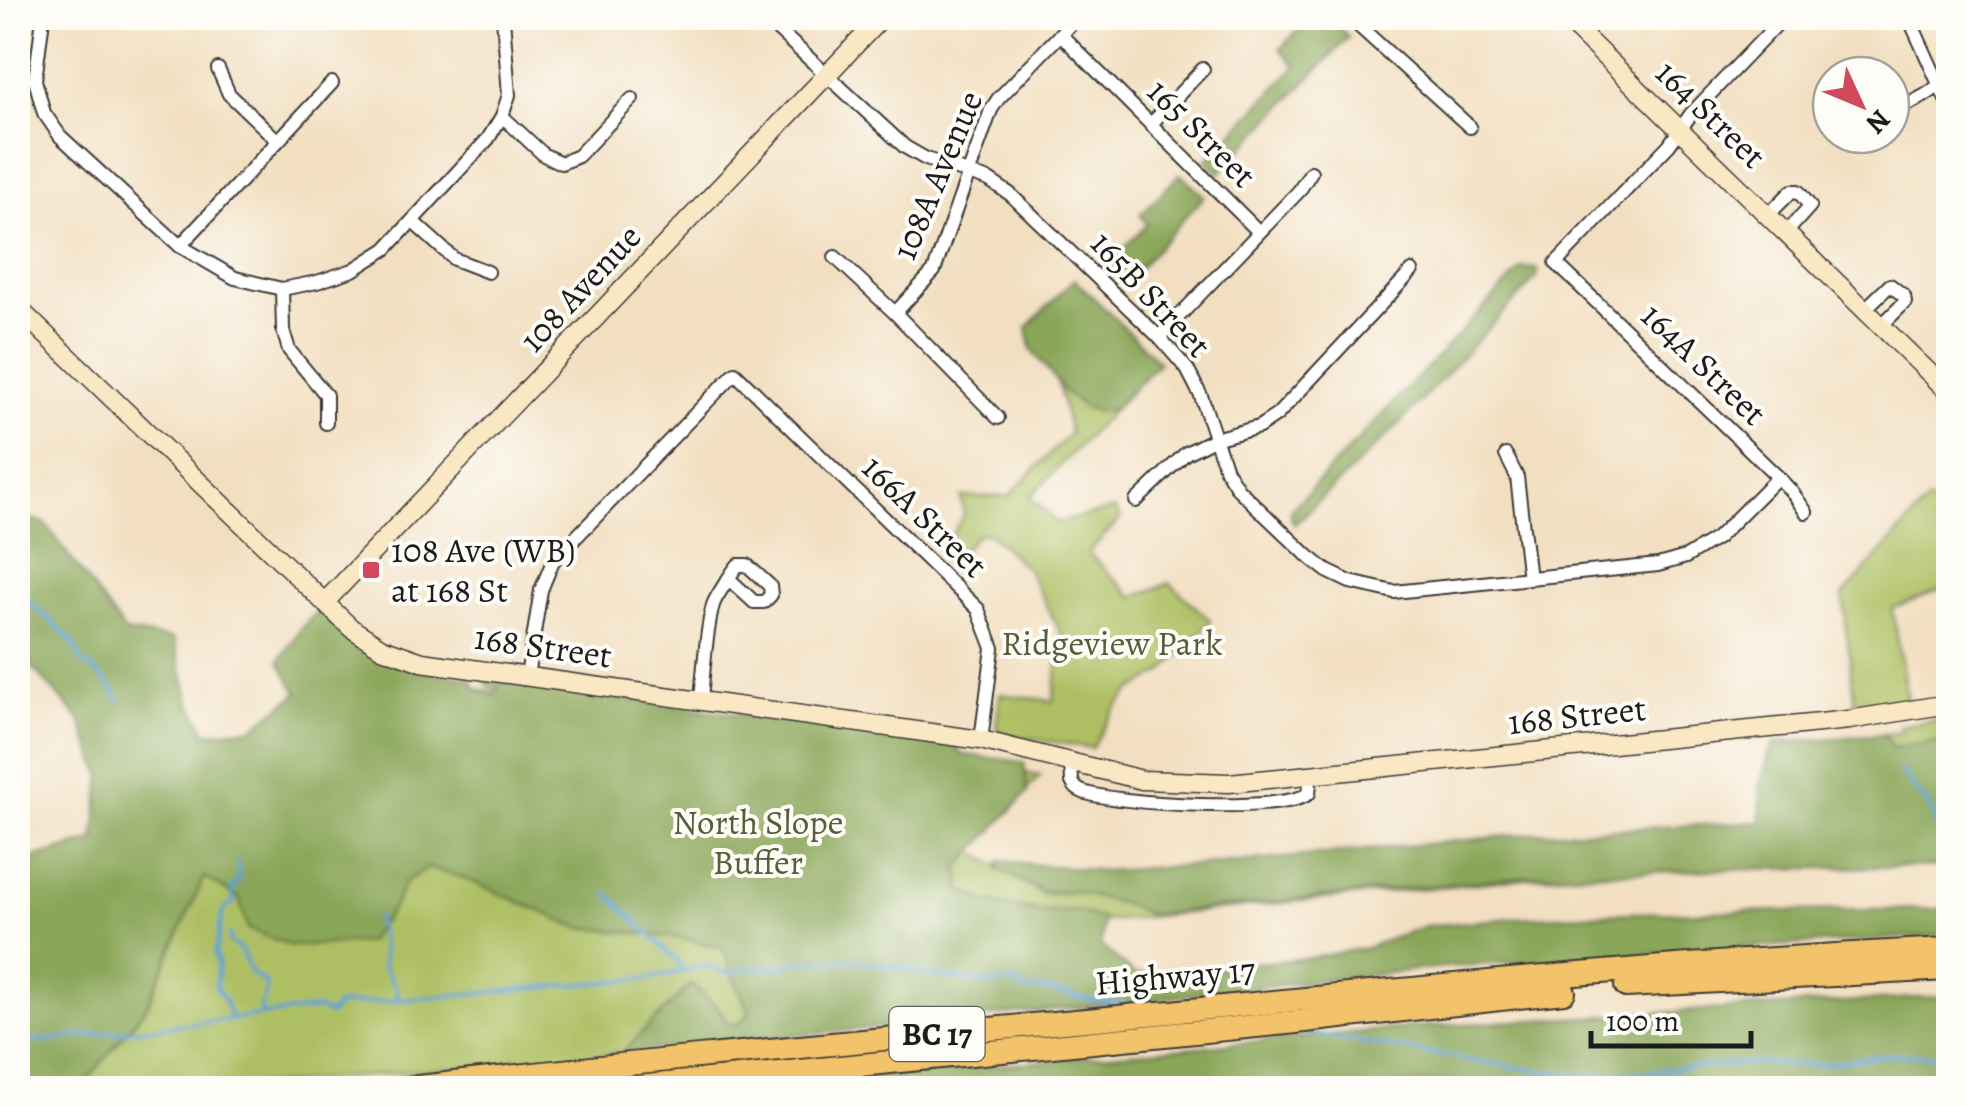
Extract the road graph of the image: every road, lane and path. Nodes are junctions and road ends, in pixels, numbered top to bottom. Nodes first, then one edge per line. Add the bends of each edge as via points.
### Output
1 (43, 18) edge
2 (503, 18) edge
3 (765, 18) edge
4 (881, 18) edge
5 (1076, 18) edge
6 (1350, 18) edge
7 (1565, 18) edge
8 (1783, 18) edge
9 (1909, 18) edge
10 (1060, 34) junction
11 (218, 69) dead end
12 (1203, 69) dead end
13 (826, 74) junction
14 (18, 79) edge
15 (35, 80) junction
16 (1944, 81) edge
17 (332, 84) dead end
18 (632, 100) dead end
19 (1911, 103) edge
20 (1948, 104) edge
21 (502, 116) junction
22 (1151, 124) junction
23 (1470, 127) dead end
24 (1680, 128) junction
25 (278, 141) junction
26 (969, 172) junction
27 (1311, 172) dead end
28 (1768, 215) junction
29 (412, 221) junction
30 (1260, 232) junction
31 (1786, 233) junction
32 (180, 246) junction
33 (835, 258) dead end
34 (1412, 271) dead end
35 (488, 272) dead end
36 (282, 288) junction
37 (18, 308) edge
38 (1864, 310) junction
39 (896, 313) junction
40 (1881, 326) junction
41 (1159, 337) junction
42 (1948, 391) edge
43 (998, 418) dead end
44 (326, 423) dead end
45 (1214, 440) junction
46 (1506, 455) dead end
47 (1778, 477) junction
48 (1136, 500) dead end
49 (1806, 512) dead end
50 (1529, 579) junction
51 (730, 580) dead end
52 (326, 602) junction
53 (527, 676) junction
54 (701, 701) junction
55 (1948, 704) edge
56 (981, 740) junction
57 (1948, 949) edge
58 (1948, 970) edge
59 (1291, 1011) junction
60 (410, 1088) edge
61 (628, 1088) edge

1 - 15 street
2 - 21 street via 509,95
3 - 13 street, 165B Street
4 - 13 street, 108 Avenue
5 - 10 street, 108A Avenue
6 - 23 street
7 - 24 street, 164 Street
8 - 24 street
9 - 16 street
10 - 22 street, 165 Street
10 - 26 street, 108A Avenue via 998,98
11 - 25 street via 229,94
12 - 22 street
13 - 26 street, 165B Street via 906,146
13 - 52 street, 108 Avenue
14 - 15 street
15 - 32 street via 44,113 60,136
16 - 19 street
16 - 20 street
17 - 25 street
18 - 21 street via 578,156 562,163 544,156
21 - 29 street
22 - 30 street, 165 Street
24 - 28 street, 164 Street
24 - 47 street, 164A Street via 1556,263
25 - 32 street
26 - 39 street, 108A Avenue via 934,271
26 - 41 street, 165B Street via 1023,205
27 - 30 street
28 - 31 street, 164 Street
28 - 31 street, 164 Street via 1798,191 1810,206
29 - 35 street via 454,259
29 - 36 street via 354,270
30 - 41 street
31 - 38 street, 164 Street
32 - 36 street via 235,278
33 - 39 street
34 - 45 street via 1277,415
36 - 44 street via 283,330 290,350 326,395
37 - 52 street, 168 Street
38 - 40 street, 164 Street
38 - 40 street via 1893,286 1905,299
39 - 43 street
40 - 42 street, 164 Street
41 - 45 street, 165B Street via 1188,369
45 - 48 street via 1186,453
45 - 50 street, 165B Street via 1238,489 1308,556 1350,582 1394,592
46 - 50 street via 1517,477
47 - 49 street, 164A Street
47 - 50 street, 165B Street via 1717,538 1686,556
51 - 54 street via 714,602
52 - 53 street, 168 Street via 382,648 422,662
53 - 54 street, 168 Street
53 - 56 street, 166A Street via 541,590 553,561 735,372 978,609 993,648
54 - 56 street, 168 Street
55 - 56 street, 168 Street via 1894,715 1229,783 1142,780
57 - 59 highway, Highway 17 / BC 17 via 1822,954
58 - 59 highway, Highway 17 / BC 17
59 - 60 highway, Highway 17 / BC 17
59 - 61 highway, Highway 17 / BC 17

